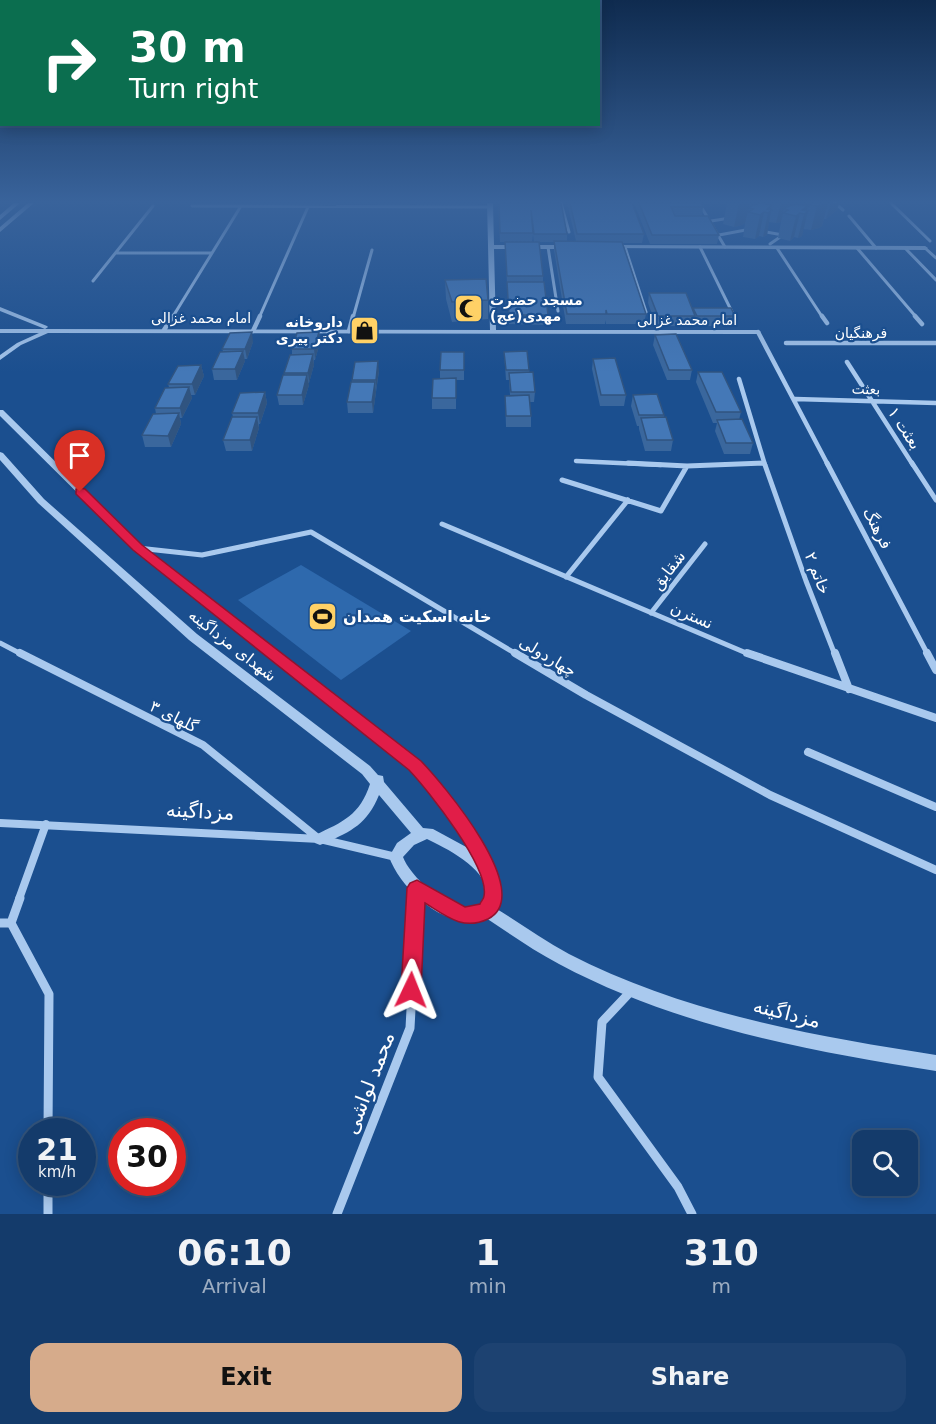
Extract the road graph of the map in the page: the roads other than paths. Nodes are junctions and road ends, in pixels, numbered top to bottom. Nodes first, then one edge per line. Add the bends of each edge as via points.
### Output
1 (111, 260) edge
2 (207, 260) edge
3 (285, 260) edge
4 (369, 260) edge
5 (491, 260) edge
6 (550, 260) edge
7 (629, 260) edge
8 (706, 260) edge
9 (782, 260) edge
10 (867, 260) edge
11 (916, 260) edge
12 (936, 280) edge
13 (93, 281) dead end
14 (0, 309) edge
15 (558, 311) dead end
16 (645, 312) edge
17 (732, 312) edge
18 (826, 323) dead end
19 (921, 324) dead end
20 (54, 330) junction
21 (164, 330) junction
22 (0, 331) edge
23 (253, 331) junction
24 (349, 331) junction
25 (493, 331) junction
26 (758, 332) joint
27 (786, 343) dead end
28 (936, 344) edge
29 (0, 358) edge
30 (847, 362) dead end
31 (739, 379) dead end
32 (795, 399) junction
33 (871, 401) junction
34 (936, 403) edge
35 (0, 412) edge
36 (0, 455) edge
37 (576, 461) dead end
38 (765, 465) junction
39 (687, 466) junction
40 (562, 480) dead end
41 (628, 500) junction
42 (936, 500) edge
43 (442, 524) dead end
44 (705, 544) dead end
45 (138, 548) junction
46 (566, 577) junction
47 (651, 613) junction
48 (0, 643) edge
49 (936, 670) edge
50 (849, 688) junction
51 (936, 718) edge
52 (808, 752) dead end
53 (378, 780) junction
54 (936, 807) edge
55 (0, 823) edge
56 (46, 824) junction
57 (420, 834) junction
58 (320, 839) junction
59 (396, 857) junction
60 (936, 870) edge
61 (491, 877) junction
62 (417, 888) junction
63 (486, 910) junction
64 (0, 923) edge
65 (11, 923) junction
66 (633, 989) junction
67 (936, 1062) edge
68 (48, 1118) edge
69 (48, 1196) edge
70 (48, 1214) edge
71 (337, 1214) edge
72 (692, 1214) edge

1 - 13 street
2 - 21 street
3 - 23 street
4 - 24 street
5 - 25 street
6 - 15 street
7 - 16 street
8 - 17 street
9 - 18 street
10 - 19 street
11 - 12 street
14 - 20 street
20 - 21 street, امام محمد غزالی
20 - 22 street, امام محمد غزالی
20 - 29 street via 19,344
21 - 23 street, امام محمد غزالی
23 - 24 street, امام محمد غزالی
24 - 25 street, امام محمد غزالی
25 - 26 street, امام محمد غزالی
26 - 32 street, امام محمد غزالی
27 - 28 street, فرهنگیان
30 - 33 street, بعثت ۱
31 - 38 street, خاتم ۲
32 - 33 street, بعثت
32 - 49 street, فرهنگ
33 - 34 street, بعثت
33 - 42 street, بعثت ۱
35 - 45 street, شهدای مزداگینه
36 - 53 street, شهدای مزداگینه via 41,501 193,637
37 - 39 street
38 - 39 street
38 - 50 street, خاتم ۲
39 - 41 street via 661,511
40 - 41 street
41 - 46 street
43 - 46 street, نسترن
44 - 47 street, شقایق
45 - 60 street, چهاردولی via 202,555 311,532 586,695 740,779
45 - 61 street, شهدای مزداگینه via 415,766 436,787
46 - 47 street, نسترن
47 - 50 street, نسترن via 759,658
48 - 58 street, گلهای ۳ via 203,745
50 - 51 street, نسترن
52 - 54 street
53 - 57 street, شهدای مزداگینه
53 - 58 street via 372,803 358,819
55 - 56 street, مزداگینه
56 - 58 street, مزداگینه
56 - 65 street
57 - 59 street via 405,843
57 - 61 street via 428,833 452,844
58 - 59 street, مزداگینه
59 - 62 street via 403,874
61 - 63 street via 494,897
62 - 63 street via 463,916
62 - 71 street, محمد لواشی via 410,1028
63 - 66 street, مزداگینه via 555,954
64 - 65 street
65 - 68 street via 49,994
66 - 67 street, مزداگینه via 727,1020 830,1045
66 - 72 street via 602,1022 598,1077 678,1187
69 - 70 street

